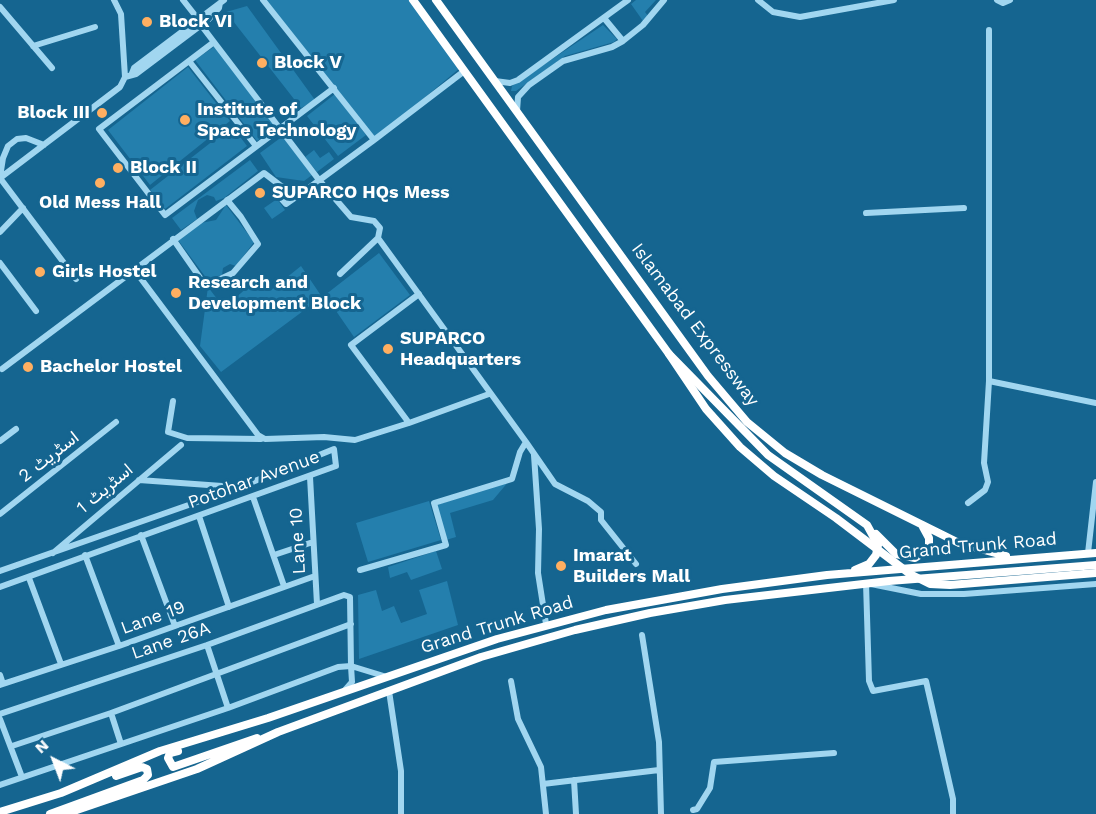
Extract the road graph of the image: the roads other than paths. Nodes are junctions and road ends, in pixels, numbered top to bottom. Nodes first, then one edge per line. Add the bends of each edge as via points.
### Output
1 (114, 0) edge
2 (183, 0) edge
3 (262, 0) edge
4 (413, 0) edge
5 (436, 0) edge
6 (628, 0) edge
7 (664, 0) edge
8 (758, 0) edge
9 (894, 0) edge
10 (997, 0) edge
11 (1010, 0) edge
12 (222, 1) edge
13 (0, 7) edge
14 (604, 18) junction
15 (200, 22) junction
16 (95, 27) dead end
17 (989, 30) dead end
18 (623, 41) junction
19 (214, 42) junction
20 (33, 46) junction
21 (189, 60) junction
22 (52, 68) dead end
23 (463, 72) junction
24 (129, 75) junction
25 (495, 81) junction
26 (334, 88) junction
27 (517, 111) junction
28 (281, 128) junction
29 (374, 140) junction
30 (44, 145) junction
31 (256, 146) junction
32 (0, 178) edge
33 (319, 180) junction
34 (281, 186) junction
35 (306, 190) junction
36 (227, 200) junction
37 (23, 208) junction
38 (964, 208) dead end
39 (866, 213) dead end
40 (0, 232) edge
41 (378, 238) junction
42 (173, 239) junction
43 (0, 262) edge
44 (133, 268) junction
45 (340, 273) dead end
46 (76, 279) dead end
47 (419, 294) junction
48 (36, 311) dead end
49 (669, 354) junction
50 (2, 369) dead end
51 (989, 381) junction
52 (489, 394) junction
53 (173, 401) dead end
54 (1096, 403) edge
55 (116, 422) dead end
56 (409, 423) junction
57 (16, 429) dead end
58 (265, 439) junction
59 (0, 441) edge
60 (525, 442) junction
61 (181, 445) dead end
62 (534, 455) junction
63 (310, 477) junction
64 (138, 480) junction
65 (1096, 482) edge
66 (240, 487) junction
67 (253, 497) junction
68 (968, 502) dead end
69 (0, 514) edge
70 (199, 516) junction
71 (921, 524) junction
72 (867, 525) junction
73 (141, 535) junction
74 (313, 542) junction
75 (1092, 553) edge
76 (49, 555) junction
77 (85, 555) junction
78 (274, 555) junction
79 (1019, 558) junction
80 (636, 564) dead end
81 (1096, 565) edge
82 (0, 570) edge
83 (360, 570) dead end
84 (1096, 573) edge
85 (843, 574) junction
86 (315, 576) junction
87 (29, 578) junction
88 (866, 583) junction
89 (1096, 584) edge
90 (284, 586) junction
91 (0, 587) edge
92 (317, 604) junction
93 (229, 607) junction
94 (351, 624) junction
95 (546, 624) junction
96 (175, 626) junction
97 (642, 635) dead end
98 (207, 645) junction
99 (119, 646) junction
100 (61, 664) junction
101 (351, 666) junction
102 (217, 674) junction
103 (0, 675) edge
104 (388, 677) junction
105 (512, 681) dead end
106 (2, 684) edge
107 (389, 691) junction
108 (343, 693) junction
109 (228, 708) junction
110 (111, 713) junction
111 (0, 714) edge
112 (268, 718) junction
113 (0, 719) edge
114 (278, 732) junction
115 (121, 744) junction
116 (12, 746) junction
117 (834, 753) dead end
118 (659, 770) junction
119 (22, 777) junction
120 (574, 780) junction
121 (543, 784) junction
122 (0, 785) edge
123 (61, 793) junction
124 (693, 810) dead end
125 (0, 812) edge
126 (50, 814) edge
127 (65, 814) edge
128 (401, 814) edge
129 (546, 814) edge
130 (576, 814) edge
131 (661, 814) edge
132 (953, 814) edge

1 - 24 street via 122,14
2 - 15 street
3 - 26 street
4 - 23 highway, Islamabad Expressway
5 - 25 highway, Islamabad Expressway
6 - 14 street
7 - 18 street
8 - 9 street via 773,12 800,17
10 - 11 street
12 - 15 street
13 - 20 street
14 - 18 street
14 - 25 street via 518,80
15 - 19 street
15 - 24 street via 136,74
16 - 20 street
17 - 51 street
18 - 27 street via 557,64 523,91 518,97
19 - 21 street
19 - 28 street
20 - 22 street
21 - 31 street
21 - 31 street via 99,129 165,215
23 - 29 street
23 - 49 highway, Islamabad Expressway
24 - 30 street via 120,87
25 - 27 highway, Islamabad Expressway
26 - 28 street
26 - 29 street
27 - 71 highway, Islamabad Expressway via 730,405 785,453
28 - 31 street
28 - 33 street
29 - 33 street
30 - 32 street
30 - 32 street via 17,139 8,146
32 - 37 street
33 - 35 street
33 - 41 street via 351,217 374,221 380,228
34 - 35 street
34 - 35 street via 277,194 286,204
34 - 36 street via 264,173
36 - 42 street
36 - 42 street via 258,244 233,273 214,282 203,282
37 - 40 street
37 - 46 street
38 - 39 street
41 - 45 street
41 - 47 street
42 - 44 street
43 - 48 street
44 - 50 street
44 - 58 street via 258,435
47 - 52 street
47 - 56 street via 351,345
49 - 72 highway via 768,455
49 - 84 highway, bridge via 706,410 740,447 910,574 930,584 950,585
51 - 54 street
51 - 68 street via 984,464 987,487
52 - 56 street
52 - 60 street
53 - 58 street via 168,432 187,438
55 - 69 street, اسٹریٹ 2
56 - 58 street via 355,440
57 - 59 street
60 - 62 street
60 - 83 street via 512,479 434,503 446,545
61 - 64 street, اسٹریٹ 1
62 - 80 street via 555,484 601,512 601,520
62 - 95 street via 538,573
63 - 66 street, Potohar Avenue via 336,466 334,449
63 - 67 street, Potohar Avenue
63 - 74 street, Lane 10
64 - 66 street
64 - 76 street, اسٹریٹ 1
65 - 75 street
66 - 76 street, Potohar Avenue
67 - 70 street, Potohar Avenue
67 - 78 street
70 - 73 street, Potohar Avenue
70 - 93 street
71 - 72 highway via 929,538 927,550 907,559 896,554
71 - 79 highway, Islamabad Expressway via 987,552
72 - 85 highway via 878,545 876,555 869,564
73 - 77 street, Potohar Avenue
73 - 96 street
74 - 78 street
74 - 86 street, Lane 10
75 - 79 highway, Grand Trunk Road
76 - 82 street, Potohar Avenue
77 - 87 street, Potohar Avenue
77 - 99 street
78 - 90 street
79 - 85 highway, Grand Trunk Road
81 - 88 highway, Grand Trunk Road
85 - 95 highway, Grand Trunk Road via 647,601
86 - 90 street, Lane 19
86 - 92 street, Lane 10
87 - 91 street, Potohar Avenue
87 - 100 street
88 - 89 street via 921,594
88 - 107 highway, Grand Trunk Road via 725,600 612,621 526,643
88 - 132 street via 869,681 873,691 927,681
90 - 93 street, Lane 19
92 - 94 street, Lane 26A via 344,595 350,597
92 - 98 street, Lane 26A
93 - 96 street, Lane 19
94 - 101 street
94 - 102 street
95 - 104 highway, Grand Trunk Road
96 - 99 street, Lane 19
97 - 118 street via 659,742
98 - 102 street
98 - 111 street, Lane 26A
99 - 100 street, Lane 19
100 - 106 street, Lane 19
101 - 104 street
101 - 108 street via 352,682
101 - 109 street via 338,667
102 - 109 street
102 - 110 street
103 - 106 street
104 - 108 highway, Grand Trunk Road
105 - 121 street via 518,719 541,767
107 - 114 highway, Grand Trunk Road
107 - 128 street via 401,771
108 - 112 highway, Grand Trunk Road
109 - 115 street
110 - 115 street
110 - 116 street
112 - 114 highway via 170,753 168,763 173,767 181,765
112 - 123 highway, Grand Trunk Road via 159,752
113 - 116 street
114 - 127 highway, Grand Trunk Road via 196,770
115 - 119 street
116 - 119 street
117 - 124 street via 714,762 710,788
118 - 120 street
118 - 131 street
119 - 122 street
120 - 121 street
120 - 130 street
121 - 129 street
123 - 125 highway, Grand Trunk Road
123 - 126 highway via 86,788 133,769 147,769 143,780

